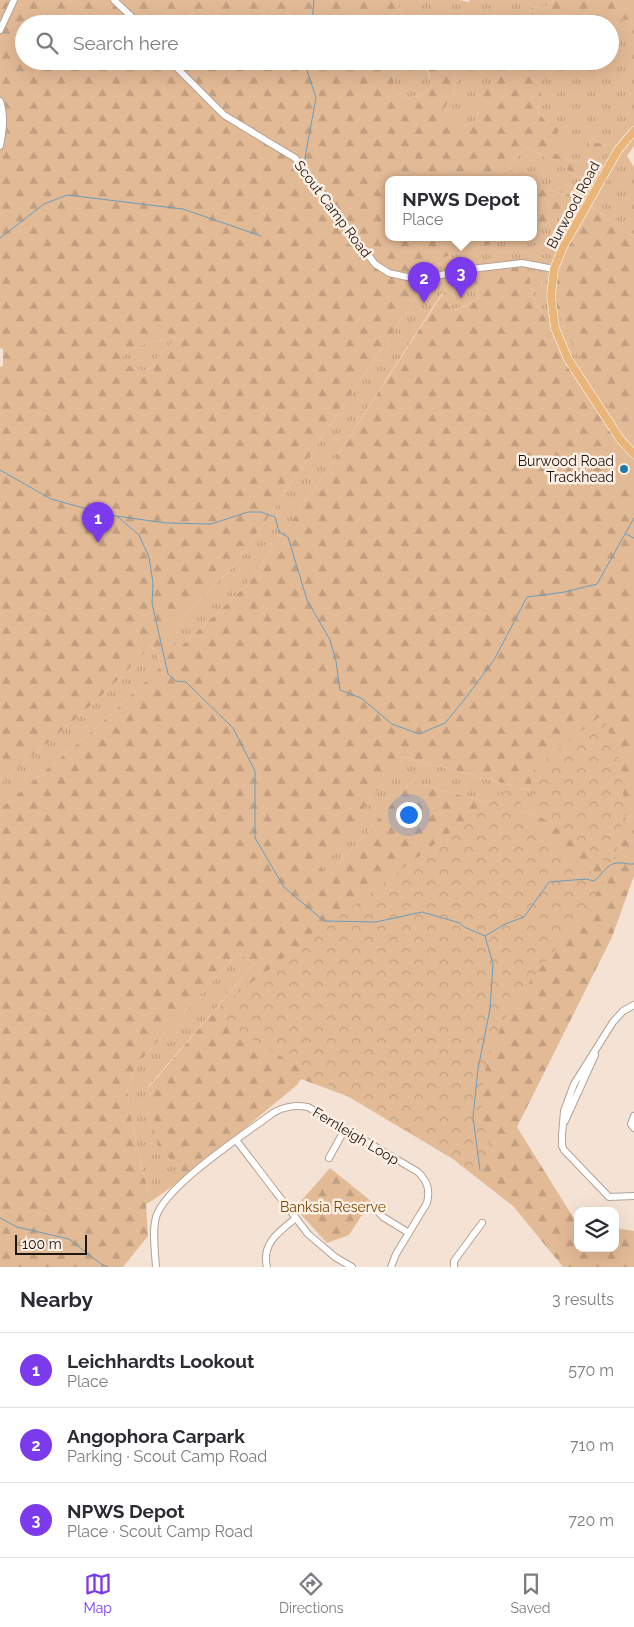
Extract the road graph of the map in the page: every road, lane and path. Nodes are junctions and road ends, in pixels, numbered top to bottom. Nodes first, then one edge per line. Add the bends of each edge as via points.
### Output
1 (14, 0) edge
2 (114, 0) edge
3 (130, 15) edge
4 (0, 30) edge
5 (179, 70) edge
6 (0, 101) edge
7 (634, 131) edge
8 (0, 146) edge
9 (554, 268) junction
10 (634, 454) edge
11 (634, 1005) edge
12 (634, 1116) edge
13 (634, 1128) edge
14 (345, 1129) junction
15 (236, 1140) junction
16 (329, 1158) dead end
17 (634, 1196) edge
18 (373, 1206) dead end
19 (296, 1218) junction
20 (482, 1223) dead end
21 (409, 1233) junction
22 (156, 1267) edge
23 (267, 1267) edge
24 (351, 1267) edge
25 (391, 1267) edge
26 (454, 1267) edge

1 - 4 street
2 - 3 street
5 - 9 street, Scout Camp Road via 224,115 295,158 375,264 389,273 407,277 441,275 522,263
6 - 8 street via 3,125
7 - 9 main road, Burwood Road via 604,172
9 - 10 main road, Burwood Road via 551,296 554,328 568,359 594,401
11 - 17 street via 618,1016 597,1049 563,1126 563,1148 606,1195 612,1198
12 - 13 street via 630,1124
14 - 15 street, Fernleigh Loop via 308,1107 295,1106 273,1113
14 - 16 street
14 - 21 street, Fernleigh Loop via 425,1179 429,1194 427,1203
15 - 19 street
15 - 22 street, Fernleigh Loop via 180,1184 161,1208 156,1217
18 - 21 street via 383,1217
19 - 23 street via 270,1242 265,1256
19 - 24 street via 319,1245
20 - 26 street via 454,1261
21 - 25 street, Fernleigh Loop

